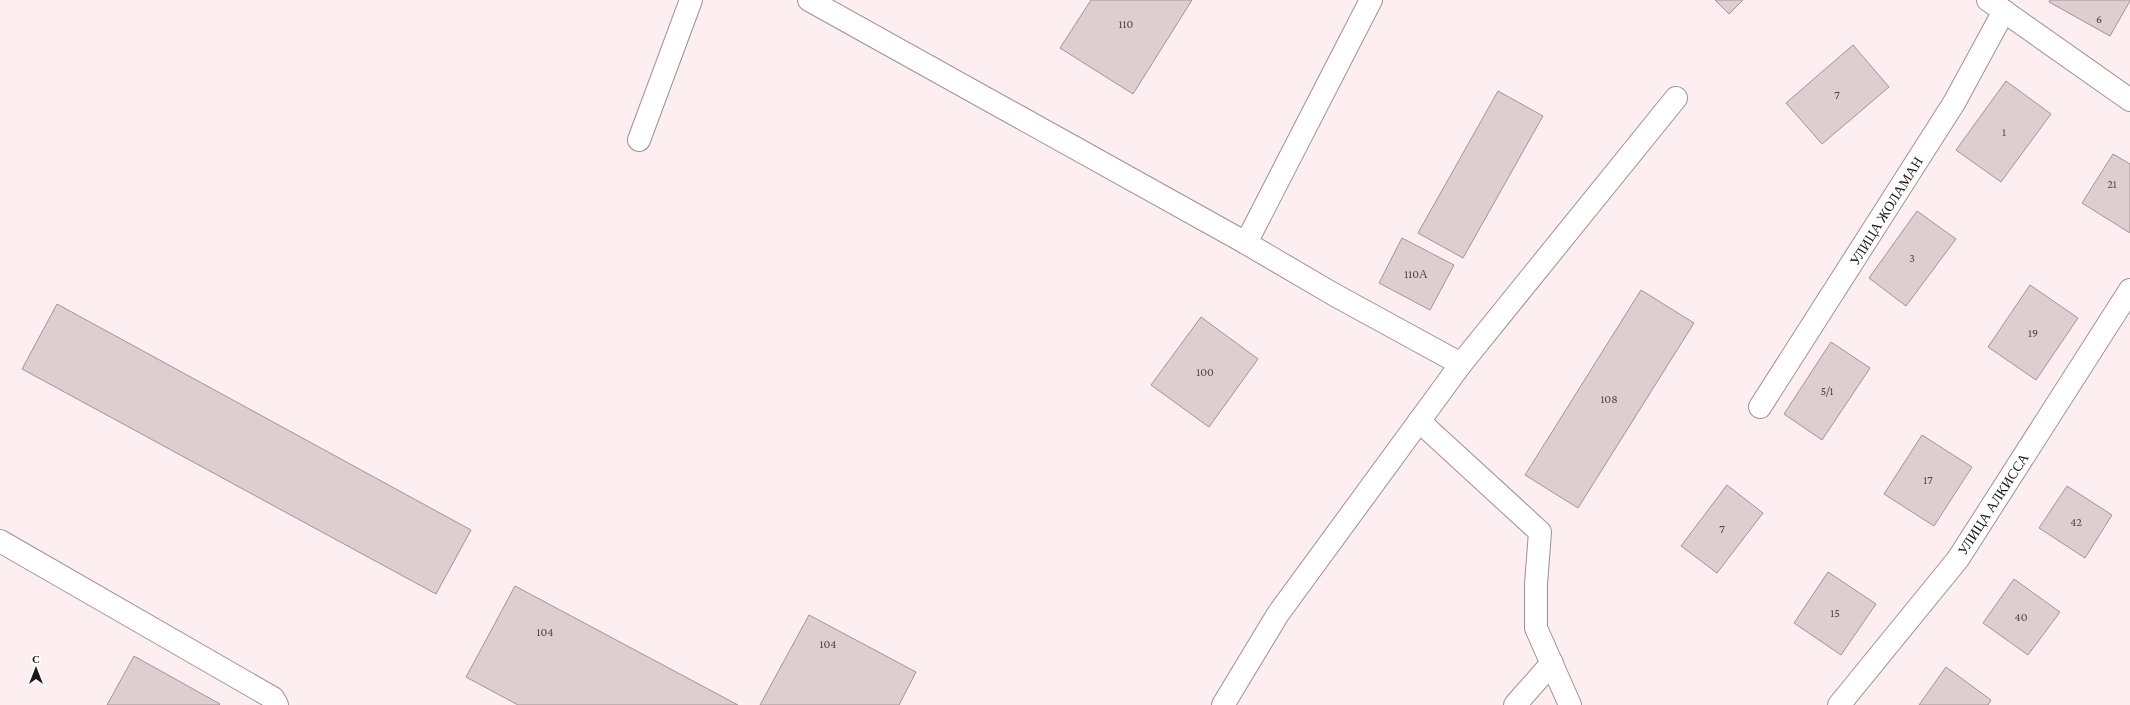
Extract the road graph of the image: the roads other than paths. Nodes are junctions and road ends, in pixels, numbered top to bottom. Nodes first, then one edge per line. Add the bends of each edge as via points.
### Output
1 (691, 0) edge
2 (809, 0) edge
3 (1371, 0) edge
4 (1996, 6) edge
5 (1676, 98) dead end
6 (2130, 100) edge
7 (639, 140) dead end
8 (1246, 243) junction
9 (2130, 290) edge
10 (1461, 364) junction
11 (1760, 406) dead end
12 (1419, 421) junction
13 (0, 541) edge
14 (1552, 663) junction
15 (277, 705) edge
16 (1224, 705) edge
17 (1515, 705) edge
18 (1570, 705) edge
19 (1839, 705) edge

1 - 7 street
2 - 8 street
3 - 8 street
4 - 6 street
4 - 11 street, УЛИЦА ЖОЛАМАН via 1954,103
5 - 10 street
8 - 10 street
9 - 19 street, УЛИЦА АЛКИССА via 1958,559
10 - 12 street
12 - 14 street via 1540,532 1536,628
12 - 16 street via 1278,614
13 - 15 street via 272,698
14 - 17 street
14 - 18 street

